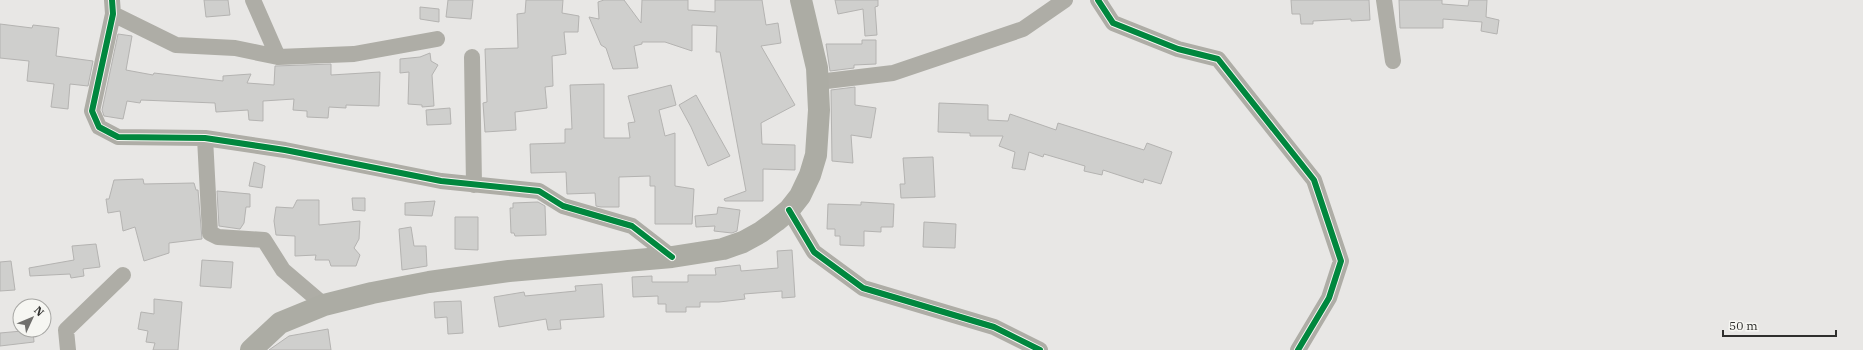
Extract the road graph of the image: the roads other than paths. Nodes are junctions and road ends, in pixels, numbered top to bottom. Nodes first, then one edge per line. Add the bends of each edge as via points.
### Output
1 (253, 0) edge
2 (801, 0) edge
3 (1065, 0) edge
4 (1098, 0) edge
5 (1384, 0) edge
6 (113, 7) edge
7 (437, 39) dead end
8 (278, 57) junction
9 (472, 57) dead end
10 (1393, 61) dead end
11 (818, 82) junction
12 (206, 138) junction
13 (474, 185) junction
14 (789, 210) junction
15 (672, 256) junction
16 (124, 275) dead end
17 (324, 305) junction
18 (68, 350) edge
19 (251, 350) edge
20 (1040, 350) edge
21 (1298, 350) edge

1 - 8 street
2 - 11 main road
3 - 11 street via 1023,29 893,73
4 - 21 street via 1113,23 1178,49 1218,59 1314,180 1340,261 1329,298
5 - 10 street
6 - 8 street via 176,45 235,48
6 - 12 street via 92,111 99,127 118,137
7 - 8 street via 354,54
9 - 13 street
11 - 14 main road via 816,155 800,196
12 - 13 street
12 - 17 street via 210,233 218,237 264,240 283,270
13 - 15 street via 539,191 563,206 632,226
14 - 15 main road via 743,242 723,249
14 - 20 street via 814,252 863,288 994,327
15 - 17 main road via 509,271 372,293
16 - 18 street via 66,330
17 - 19 main road via 280,323

